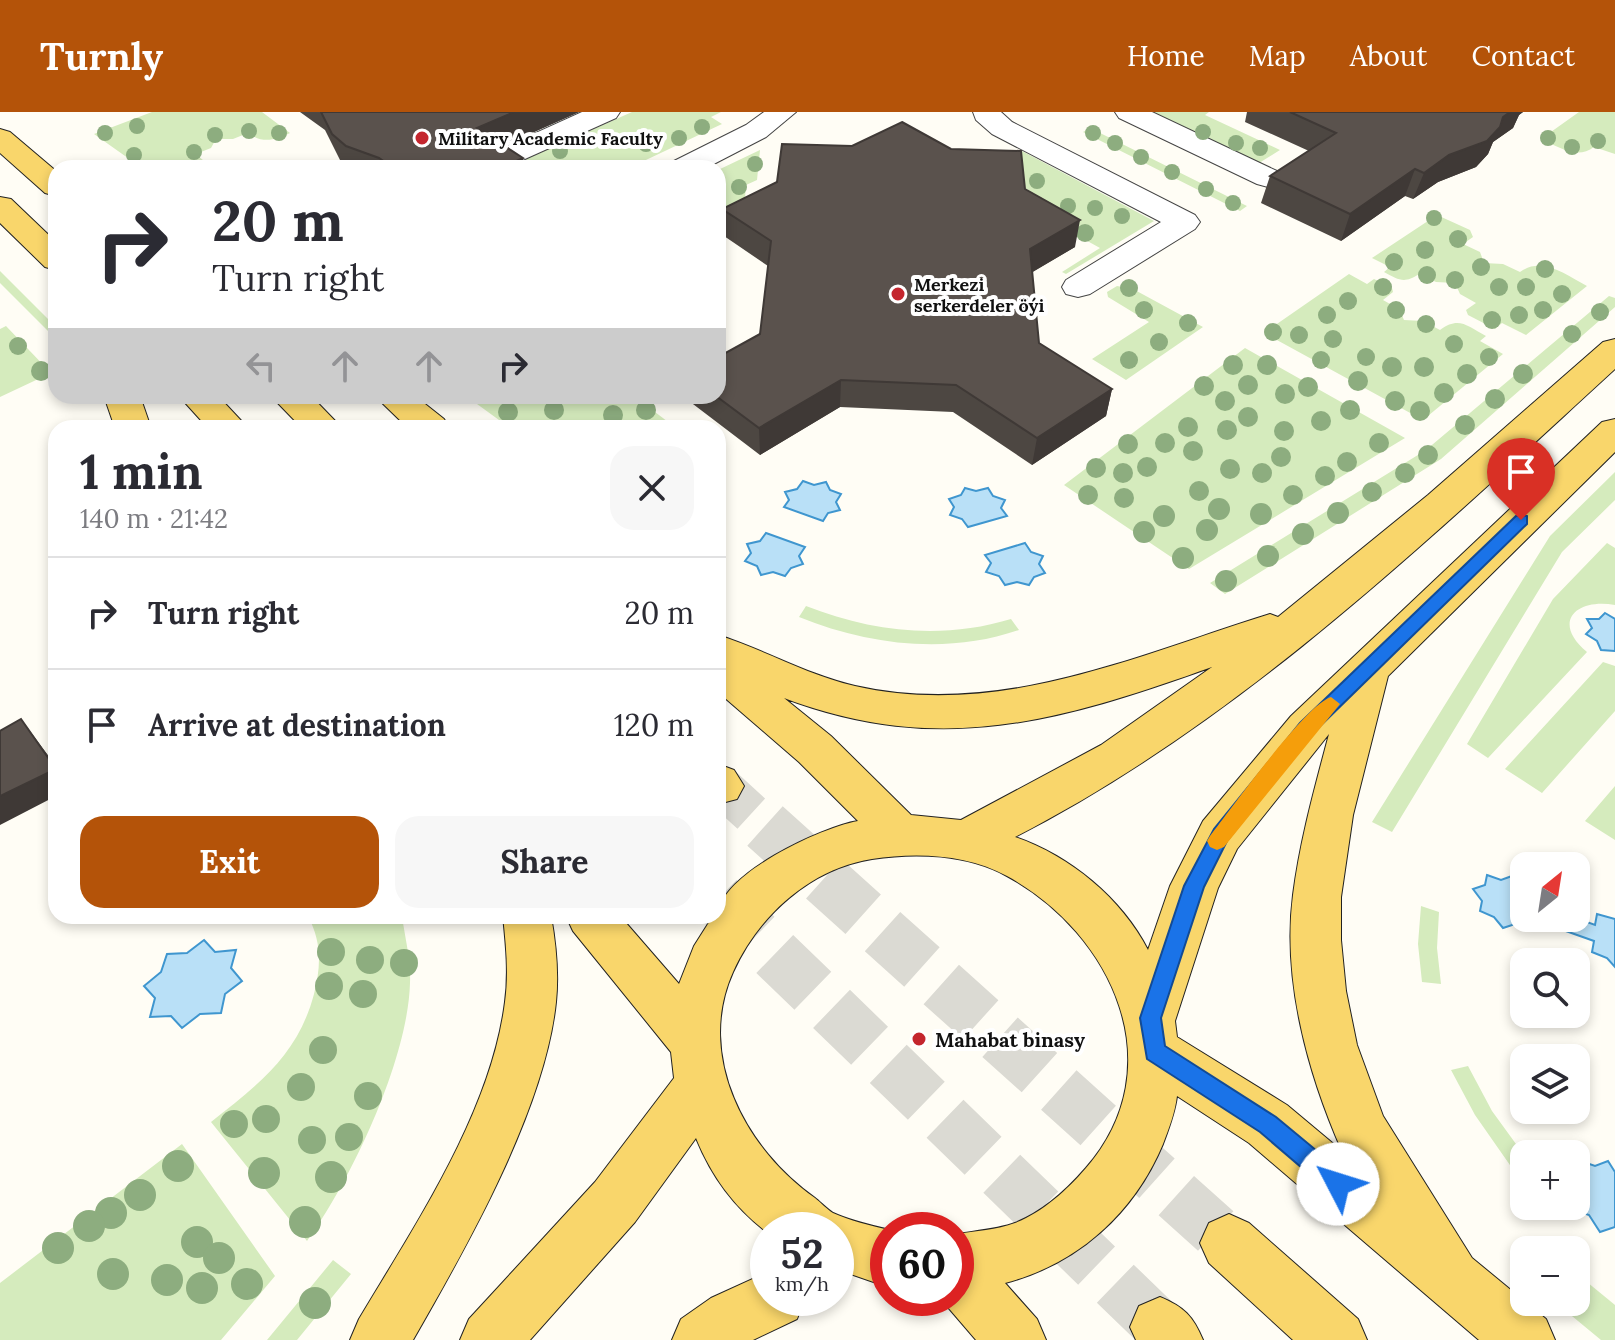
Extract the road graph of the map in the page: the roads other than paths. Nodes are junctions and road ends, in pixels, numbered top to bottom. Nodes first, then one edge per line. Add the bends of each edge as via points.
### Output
1 (606, 112) edge
2 (782, 112) edge
3 (1129, 112) edge
4 (986, 114) dead end
5 (0, 138) edge
6 (506, 157) edge
7 (699, 160) edge
8 (1268, 178) edge
9 (48, 180) edge
10 (0, 206) edge
11 (48, 252) edge
12 (1078, 287) dead end
13 (1615, 350) edge
14 (205, 404) edge
15 (298, 404) edge
16 (402, 404) edge
17 (222, 420) edge
18 (315, 420) edge
19 (422, 420) edge
20 (1615, 431) edge
21 (1299, 621) junction
22 (726, 655) edge
23 (1370, 664) junction
24 (726, 675) edge
25 (899, 833) junction
26 (967, 839) junction
27 (528, 924) edge
28 (596, 924) edge
29 (1152, 1035) junction
30 (698, 1064) junction
31 (788, 1212) edge
32 (1229, 1243) tunnel mouth
33 (974, 1259) edge
34 (1454, 1282) junction
35 (974, 1293) edge
36 (750, 1310) edge
37 (380, 1340) edge
38 (490, 1340) edge
39 (702, 1340) edge
40 (1016, 1340) edge
41 (1337, 1340) edge
42 (1525, 1340) edge

1 - 6 lane
2 - 7 lane
3 - 8 lane
4 - 12 lane via 1002,128 1184,222
5 - 9 main road
10 - 11 main road
13 - 21 main road via 1460,489
14 - 17 main road
15 - 18 main road
16 - 19 main road
20 - 23 main road
21 - 22 main road via 1070,695 988,711 904,711 863,704 824,695
21 - 26 main road via 1135,745
23 - 29 main road via 1307,728 1220,835 1194,886
23 - 34 main road via 1330,815 1317,897 1321,991 1331,1045 1361,1131
24 - 25 main road via 815,749
25 - 26 main road
25 - 30 main road via 845,842 797,863 755,895 723,937 701,986
26 - 29 main road via 1017,856 1063,884 1102,921 1133,967
27 - 37 main road via 531,992 509,1084 437,1244
28 - 30 main road
29 - 33 main road via 1148,1114 1121,1170 1077,1219 1017,1251
29 - 34 main road via 1268,1124
30 - 31 main road via 724,1142 761,1192
30 - 38 main road via 615,1202
32 - 41 main road
34 - 42 main road
35 - 40 main road
36 - 39 main road

